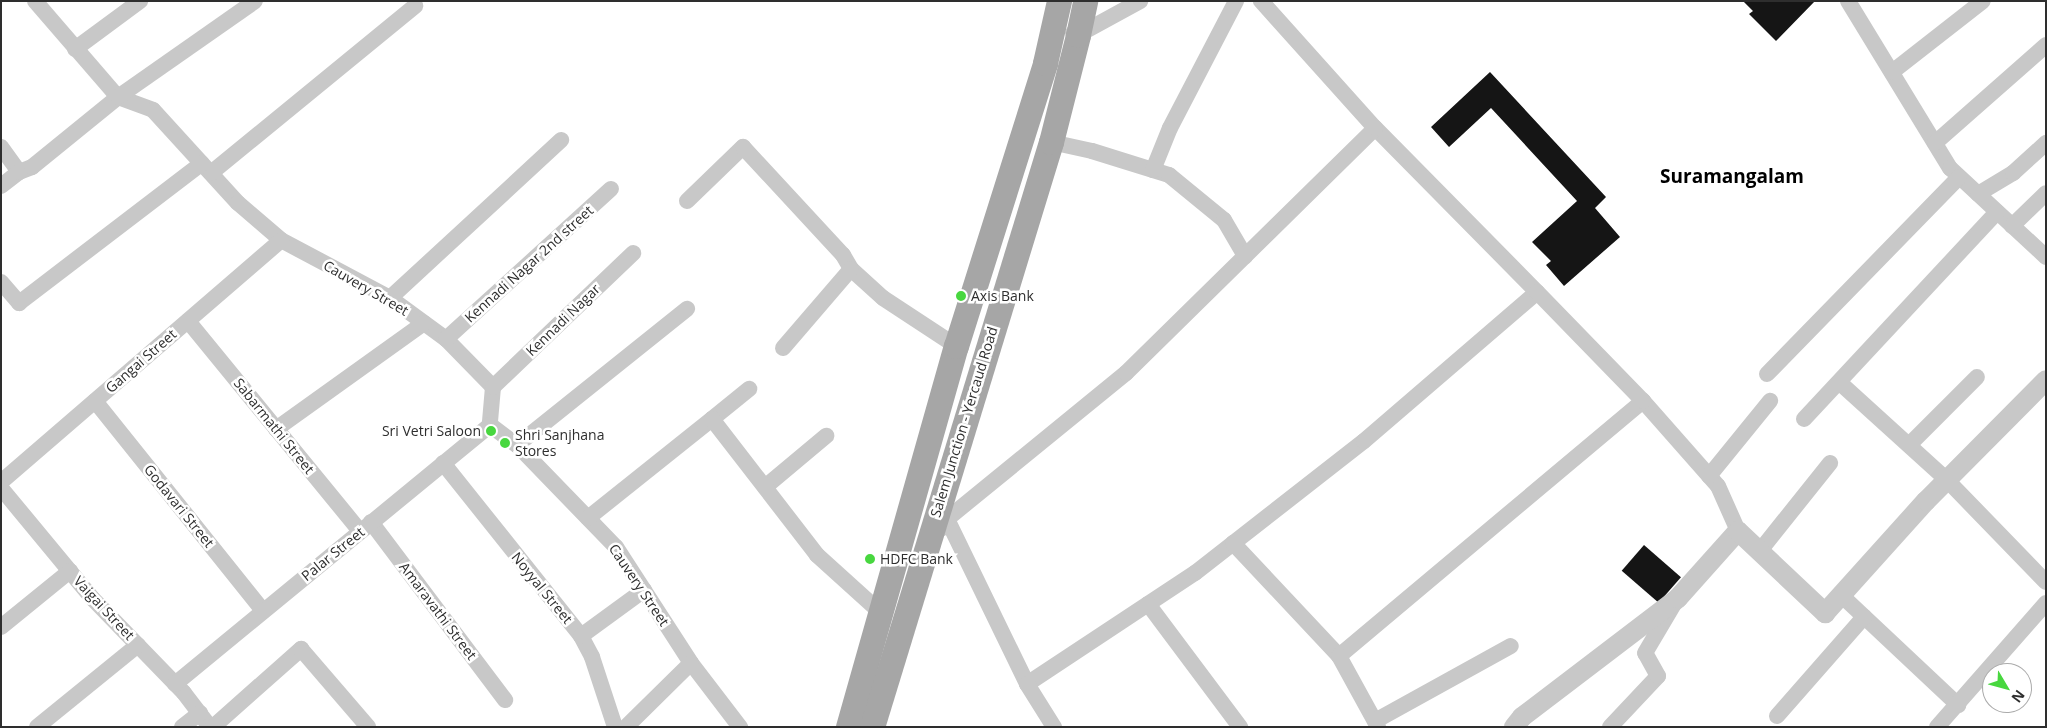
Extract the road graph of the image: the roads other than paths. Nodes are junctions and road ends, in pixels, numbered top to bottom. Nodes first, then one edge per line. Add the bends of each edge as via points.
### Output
1 (35, 1) edge
2 (140, 1) edge
3 (255, 1) edge
4 (1059, 1) edge
5 (1085, 1) edge
6 (1140, 1) edge
7 (1236, 1) edge
8 (1261, 1) edge
9 (1848, 1) edge
10 (1983, 1) edge
11 (415, 6) dead end
12 (1053, 27) junction
13 (1078, 35) junction
14 (2046, 45) edge
15 (74, 49) junction
16 (1892, 72) junction
17 (118, 97) junction
18 (1376, 128) junction
19 (562, 140) dead end
20 (1051, 142) junction
21 (2046, 143) edge
22 (1935, 144) junction
23 (1, 148) edge
24 (207, 168) junction
25 (1153, 170) junction
26 (19, 172) junction
27 (1959, 177) junction
28 (1, 186) edge
29 (611, 189) dead end
30 (2046, 193) edge
31 (1978, 194) junction
32 (687, 201) dead end
33 (1997, 212) junction
34 (2012, 226) junction
35 (281, 240) junction
36 (633, 254) dead end
37 (2045, 255) edge
38 (1245, 256) junction
39 (851, 269) junction
40 (1, 282) edge
41 (1537, 292) junction
42 (390, 298) junction
43 (687, 309) dead end
44 (188, 321) junction
45 (424, 323) junction
46 (446, 339) junction
47 (956, 346) junction
48 (783, 348) dead end
49 (1767, 374) dead end
50 (1977, 376) dead end
51 (2046, 380) edge
52 (1839, 382) junction
53 (493, 387) junction
54 (750, 389) dead end
55 (95, 401) junction
56 (1643, 401) junction
57 (1770, 401) dead end
58 (712, 419) junction
59 (1804, 419) dead end
60 (490, 425) junction
61 (276, 429) junction
62 (826, 436) dead end
63 (517, 445) junction
64 (1909, 445) junction
65 (1830, 463) dead end
66 (443, 464) junction
67 (1709, 476) junction
68 (1947, 480) junction
69 (1, 482) edge
70 (764, 487) junction
71 (1, 488) edge
72 (588, 518) junction
73 (947, 520) junction
74 (366, 527) junction
75 (903, 530) junction
76 (1738, 531) junction
77 (928, 543) junction
78 (1233, 543) junction
79 (1760, 552) junction
80 (70, 571) junction
81 (2046, 582) edge
82 (644, 590) junction
83 (1842, 595) junction
84 (1678, 598) junction
85 (2046, 603) edge
86 (1148, 604) junction
87 (263, 611) junction
88 (880, 612) junction
89 (1864, 617) junction
90 (1, 627) edge
91 (581, 636) junction
92 (138, 645) junction
93 (1511, 646) dead end
94 (1339, 656) junction
95 (691, 663) junction
96 (175, 684) junction
97 (1027, 684) junction
98 (505, 700) dead end
99 (1958, 705) junction
100 (200, 713) junction
101 (1776, 716) dead end
102 (1377, 724) edge
103 (37, 727) edge
104 (182, 727) edge
105 (211, 727) edge
106 (368, 727) edge
107 (614, 727) edge
108 (626, 727) edge
109 (740, 727) edge
110 (848, 727) edge
111 (872, 727) edge
112 (1054, 727) edge
113 (1240, 727) edge
114 (1514, 727) edge
115 (1610, 727) edge
116 (1937, 727) edge

1 - 15 street, Cauvery Street
2 - 15 street
3 - 17 street
4 - 12 main road
5 - 13 main road, Salem Junction - Yercaud Road
6 - 13 street
7 - 25 street via 1170,128
8 - 18 street
9 - 16 street
10 - 16 street
11 - 24 street
12 - 13 street
12 - 47 main road via 1045,63
13 - 20 main road, Salem Junction - Yercaud Road
14 - 22 street
15 - 17 street, Cauvery Street
16 - 22 street
17 - 24 street, Cauvery Street via 153,110
17 - 26 street via 32,167
18 - 38 street
18 - 41 street
19 - 42 street
20 - 25 street
20 - 77 main road, Salem Junction - Yercaud Road
21 - 31 street via 2013,173
22 - 27 street
23 - 26 street
24 - 35 street, Cauvery Street via 238,203
24 - 40 street via 19,303
25 - 38 street via 1169,175 1224,220
26 - 28 street
27 - 31 street
27 - 49 street
29 - 46 street, Kennadi Nagar 2nd street
30 - 34 street
31 - 33 street
32 - 39 street via 743,147 843,255
33 - 34 street
33 - 52 street
34 - 37 street
35 - 42 street, Cauvery Street
35 - 44 street, Gangai Street
36 - 53 street, Kennadi Nagar
38 - 73 street via 1126,373
39 - 47 street via 883,298
39 - 48 street
41 - 56 street
41 - 78 street via 1364,441
42 - 45 street, Cauvery Street
43 - 63 street
44 - 55 street, Gangai Street
44 - 61 street, Sabarmathi Street
45 - 46 street, Cauvery Street
45 - 61 street
46 - 53 street, Cauvery Street
47 - 75 main road
50 - 64 street
51 - 68 street
52 - 59 street
52 - 64 street
53 - 60 street
54 - 58 street
55 - 69 street, Gangai Street
55 - 87 street, Godavari Street
56 - 67 street
56 - 94 street
57 - 67 street
58 - 70 street
58 - 72 street
60 - 63 street, Cauvery Street
60 - 66 street, Palar Street
61 - 74 street, Sabarmathi Street
62 - 70 street
63 - 72 street, Cauvery Street
64 - 68 street
65 - 79 street
66 - 74 street, Palar Street
66 - 91 street, Noyyal Street
67 - 76 street via 1718,486
68 - 81 street
68 - 83 street
70 - 88 street via 817,555
71 - 80 street, Vaigai Street
72 - 82 street, Cauvery Street via 616,547
73 - 77 street
73 - 97 street
74 - 87 street, Palar Street
74 - 98 street, Amaravathi Street
75 - 77 main road
75 - 88 main road
76 - 79 street
76 - 84 street
77 - 111 main road, Salem Junction - Yercaud Road
78 - 86 street
78 - 94 street
79 - 83 street via 1825,613
80 - 90 street
80 - 92 street, Vaigai Street
82 - 91 street
82 - 95 street, Cauvery Street
83 - 89 street
84 - 114 street via 1522,717
84 - 115 street via 1645,653 1658,676
85 - 99 street
86 - 97 street
86 - 113 street
87 - 96 street, Palar Street
88 - 110 main road
89 - 99 street
89 - 101 street
91 - 107 street, Noyyal Street via 592,656
92 - 96 street, Vaigai Street
92 - 103 street
93 - 102 street
94 - 102 street
95 - 108 street
95 - 109 street, Cauvery Street
96 - 100 street, Vaigai Street
97 - 112 street
99 - 116 street
100 - 104 street
100 - 105 street, Vaigai Street
105 - 106 street via 301,649

